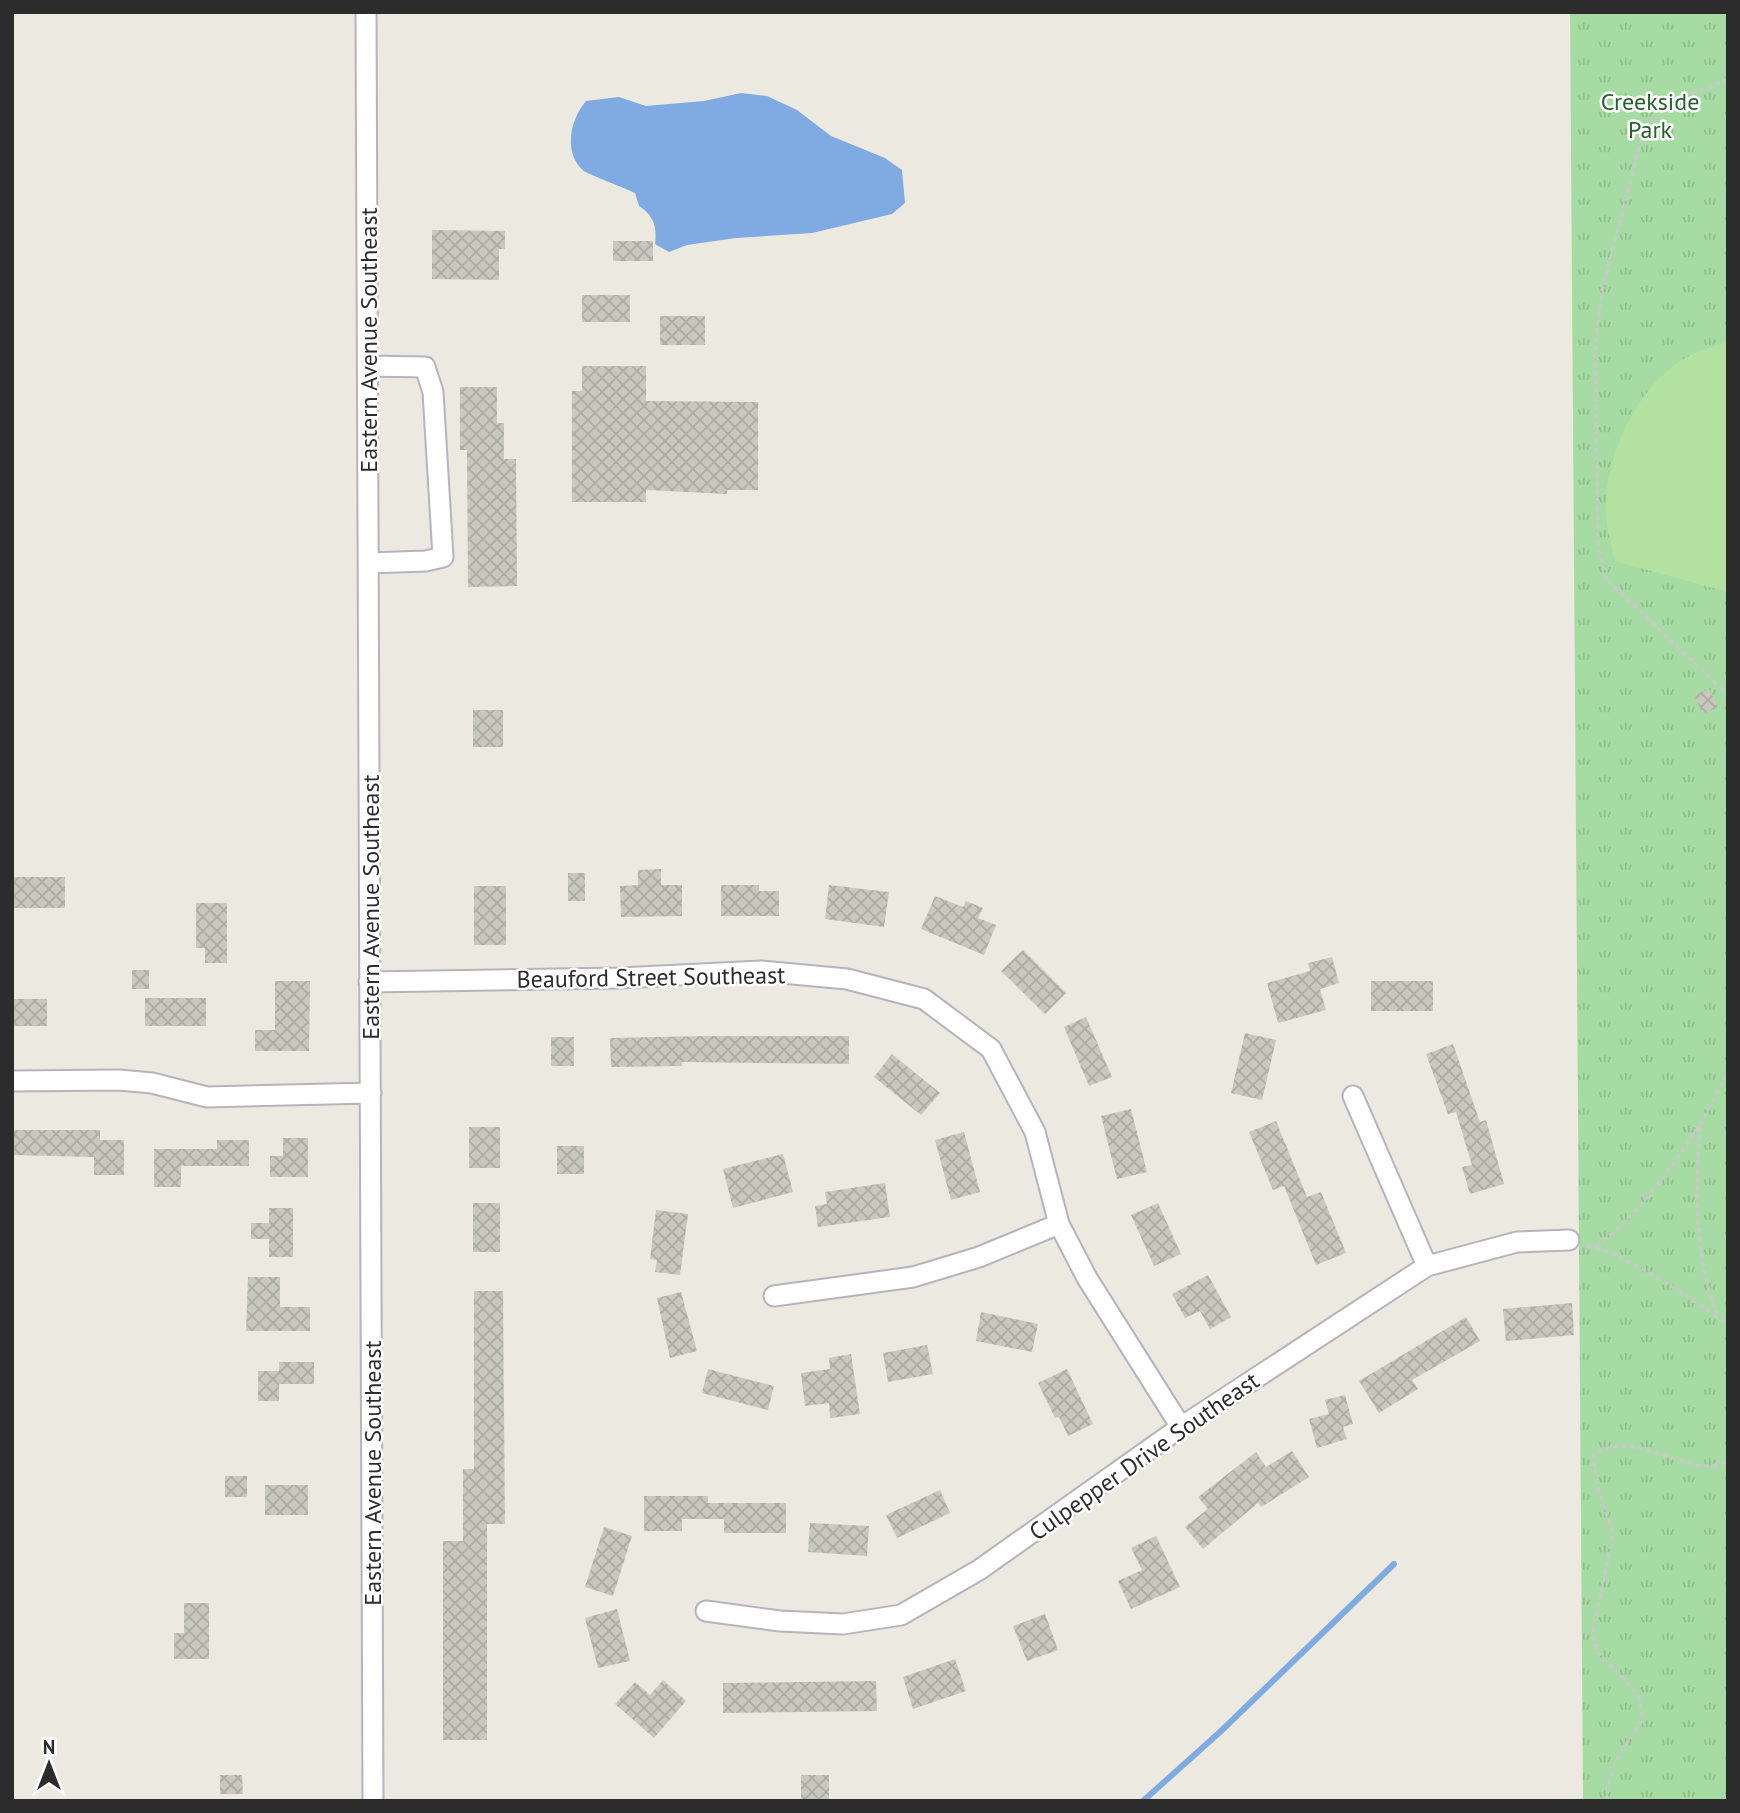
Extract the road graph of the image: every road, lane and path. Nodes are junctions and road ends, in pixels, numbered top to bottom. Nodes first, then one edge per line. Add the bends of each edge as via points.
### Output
1 (366, 12) edge
2 (1728, 79) edge
3 (368, 366) junction
4 (369, 563) junction
5 (1727, 694) edge
6 (369, 982) junction
7 (1728, 1072) edge
8 (12, 1080) edge
9 (371, 1093) junction
10 (1353, 1096) dead end
11 (1700, 1125) junction
12 (1059, 1224) junction
13 (1569, 1240) joint
14 (1596, 1247) junction
15 (1427, 1266) junction
16 (774, 1296) dead end
17 (1718, 1317) junction
18 (1728, 1325) edge
19 (1181, 1427) junction
20 (1728, 1462) edge
21 (706, 1611) dead end
22 (373, 1801) edge
23 (1607, 1801) edge

1 - 3 street, Eastern Avenue Southeast
2 - 5 path via 1659,107 1644,129 1602,291 1595,347 1598,546 1607,580
3 - 4 street, Eastern Avenue Southeast
3 - 4 street via 425,367 433,393 443,557
4 - 6 street, Eastern Avenue Southeast
6 - 9 street, Eastern Avenue Southeast
6 - 12 street, Beauford Street Southeast via 761,971 847,979 924,999 991,1049 1035,1132
7 - 11 path
8 - 9 street via 119,1080 207,1097
9 - 22 street, Eastern Avenue Southeast
10 - 15 street
11 - 14 path via 1655,1191 1619,1230
11 - 17 path via 1696,1226 1706,1285
12 - 16 street via 979,1257 912,1277
12 - 19 street, Beauford Street Southeast via 1087,1278
13 - 14 path via 1570,1245
13 - 15 street, Culpepper Drive Southeast via 1517,1242
14 - 17 path
15 - 19 street, Culpepper Drive Southeast
17 - 18 path
19 - 21 street, Culpepper Drive Southeast via 979,1570 901,1615 843,1624
20 - 23 path via 1707,1466 1628,1447 1604,1447 1593,1455 1613,1534 1593,1631 1597,1652 1638,1694 1643,1719 1614,1764 1607,1782

